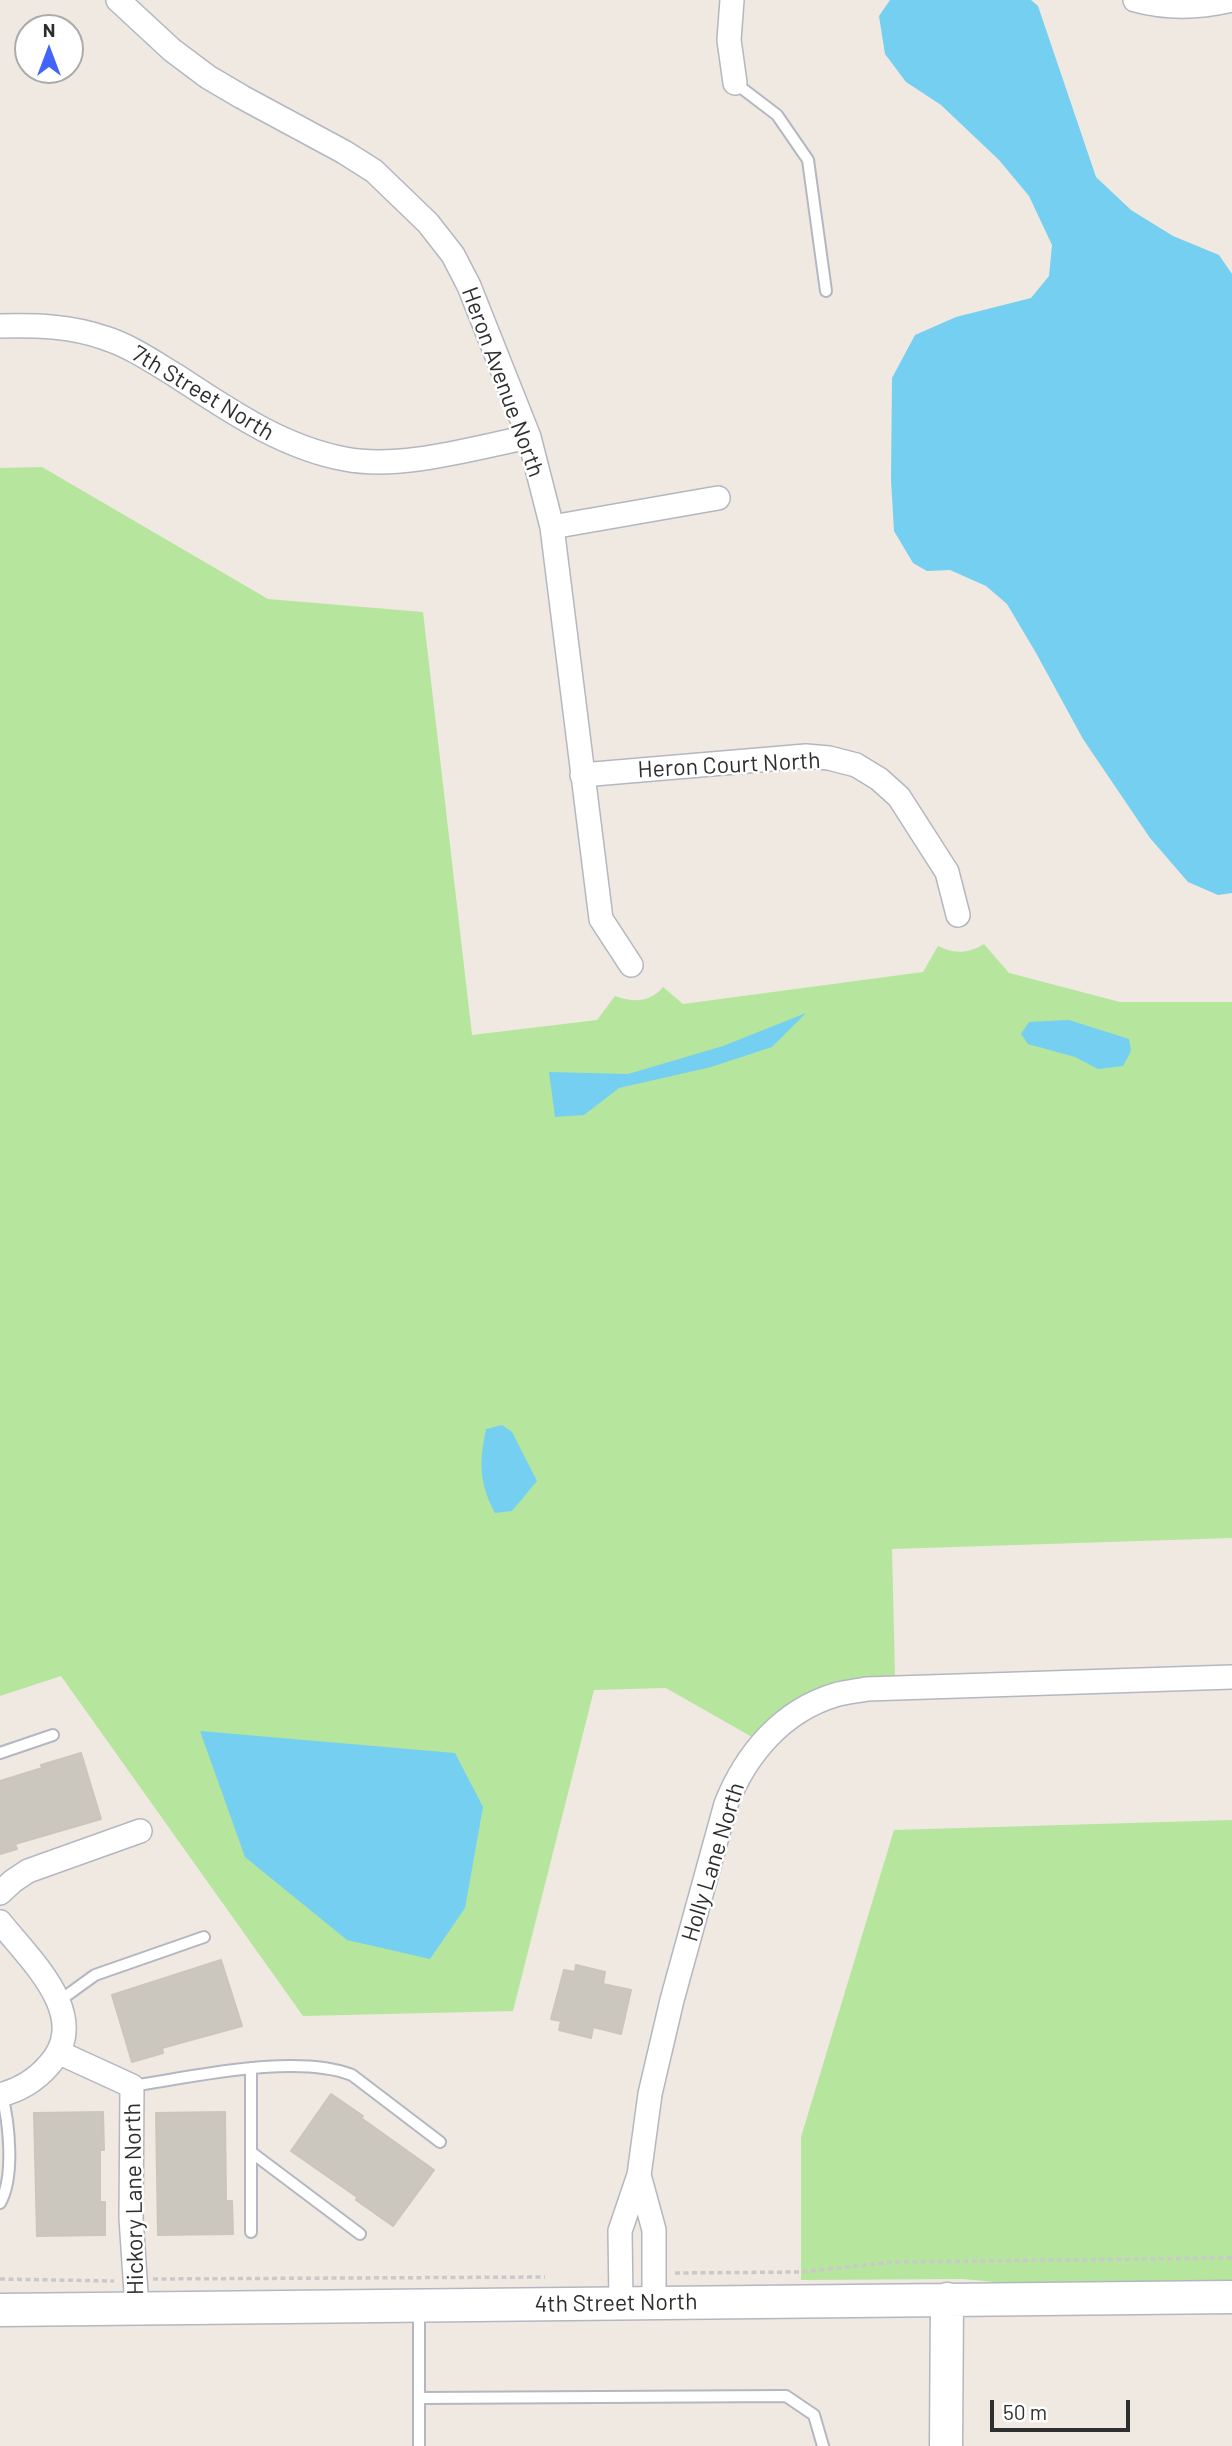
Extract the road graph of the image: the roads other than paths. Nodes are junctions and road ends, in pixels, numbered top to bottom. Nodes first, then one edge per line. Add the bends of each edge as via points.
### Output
1 (118, 0) edge
2 (732, 0) edge
3 (1135, 0) edge
4 (1231, 5) edge
5 (735, 83) joint
6 (826, 291) dead end
7 (0, 326) edge
8 (529, 438) junction
9 (718, 498) dead end
10 (552, 527) junction
11 (582, 775) junction
12 (958, 915) dead end
13 (631, 965) dead end
14 (1232, 1677) edge
15 (53, 1735) dead end
16 (0, 1752) edge
17 (140, 1831) dead end
18 (0, 1893) edge
19 (0, 1922) edge
20 (204, 1937) dead end
21 (59, 2001) junction
22 (60, 2053) junction
23 (251, 2068) junction
24 (132, 2086) junction
25 (1, 2095) edge
26 (440, 2142) dead end
27 (251, 2152) junction
28 (639, 2175) junction
29 (0, 2203) edge
30 (251, 2232) dead end
31 (360, 2234) dead end
32 (1232, 2297) edge
33 (947, 2299) junction
34 (621, 2302) junction
35 (654, 2302) junction
36 (419, 2305) junction
37 (137, 2308) junction
38 (0, 2310) edge
39 (419, 2398) junction
40 (419, 2446) edge
41 (823, 2446) edge
42 (946, 2446) edge

1 - 8 street, Heron Avenue North via 208,77 374,171 428,223 469,286
2 - 5 street via 729,40
3 - 4 street via 1166,6
5 - 6 lane via 777,116 808,160
7 - 8 street, 7th Street North via 46,326 106,338 138,352 262,430 347,460 410,460
8 - 10 street, Heron Avenue North
9 - 10 street
10 - 11 street, Heron Avenue North
11 - 12 street, Heron Court North via 806,757 856,765 899,797 947,872
11 - 13 street, Heron Avenue North via 601,919
14 - 28 street, Holly Lane North via 867,1689 804,1708 778,1727 737,1776 726,1804 653,2081
15 - 16 lane
17 - 18 street via 28,1871
19 - 21 street
20 - 21 lane via 95,1975
21 - 22 street via 65,2033
22 - 24 street, Hickory Lane North
22 - 25 street via 40,2076
23 - 24 lane
23 - 26 lane via 336,2068 352,2074
23 - 27 lane
24 - 37 street, Hickory Lane North via 131,2218
25 - 29 lane via 7,2118 7,2185
27 - 30 lane
27 - 31 lane
28 - 34 street, Holly Lane North via 620,2231
28 - 35 street, Holly Lane North via 654,2230
32 - 33 street, 4th Street North
33 - 35 street, 4th Street North
33 - 42 street
34 - 35 street, 4th Street North
34 - 36 street, 4th Street North
36 - 37 street, 4th Street North
36 - 39 lane
37 - 38 street, 4th Street North
39 - 40 lane
39 - 41 lane via 786,2396 814,2415

